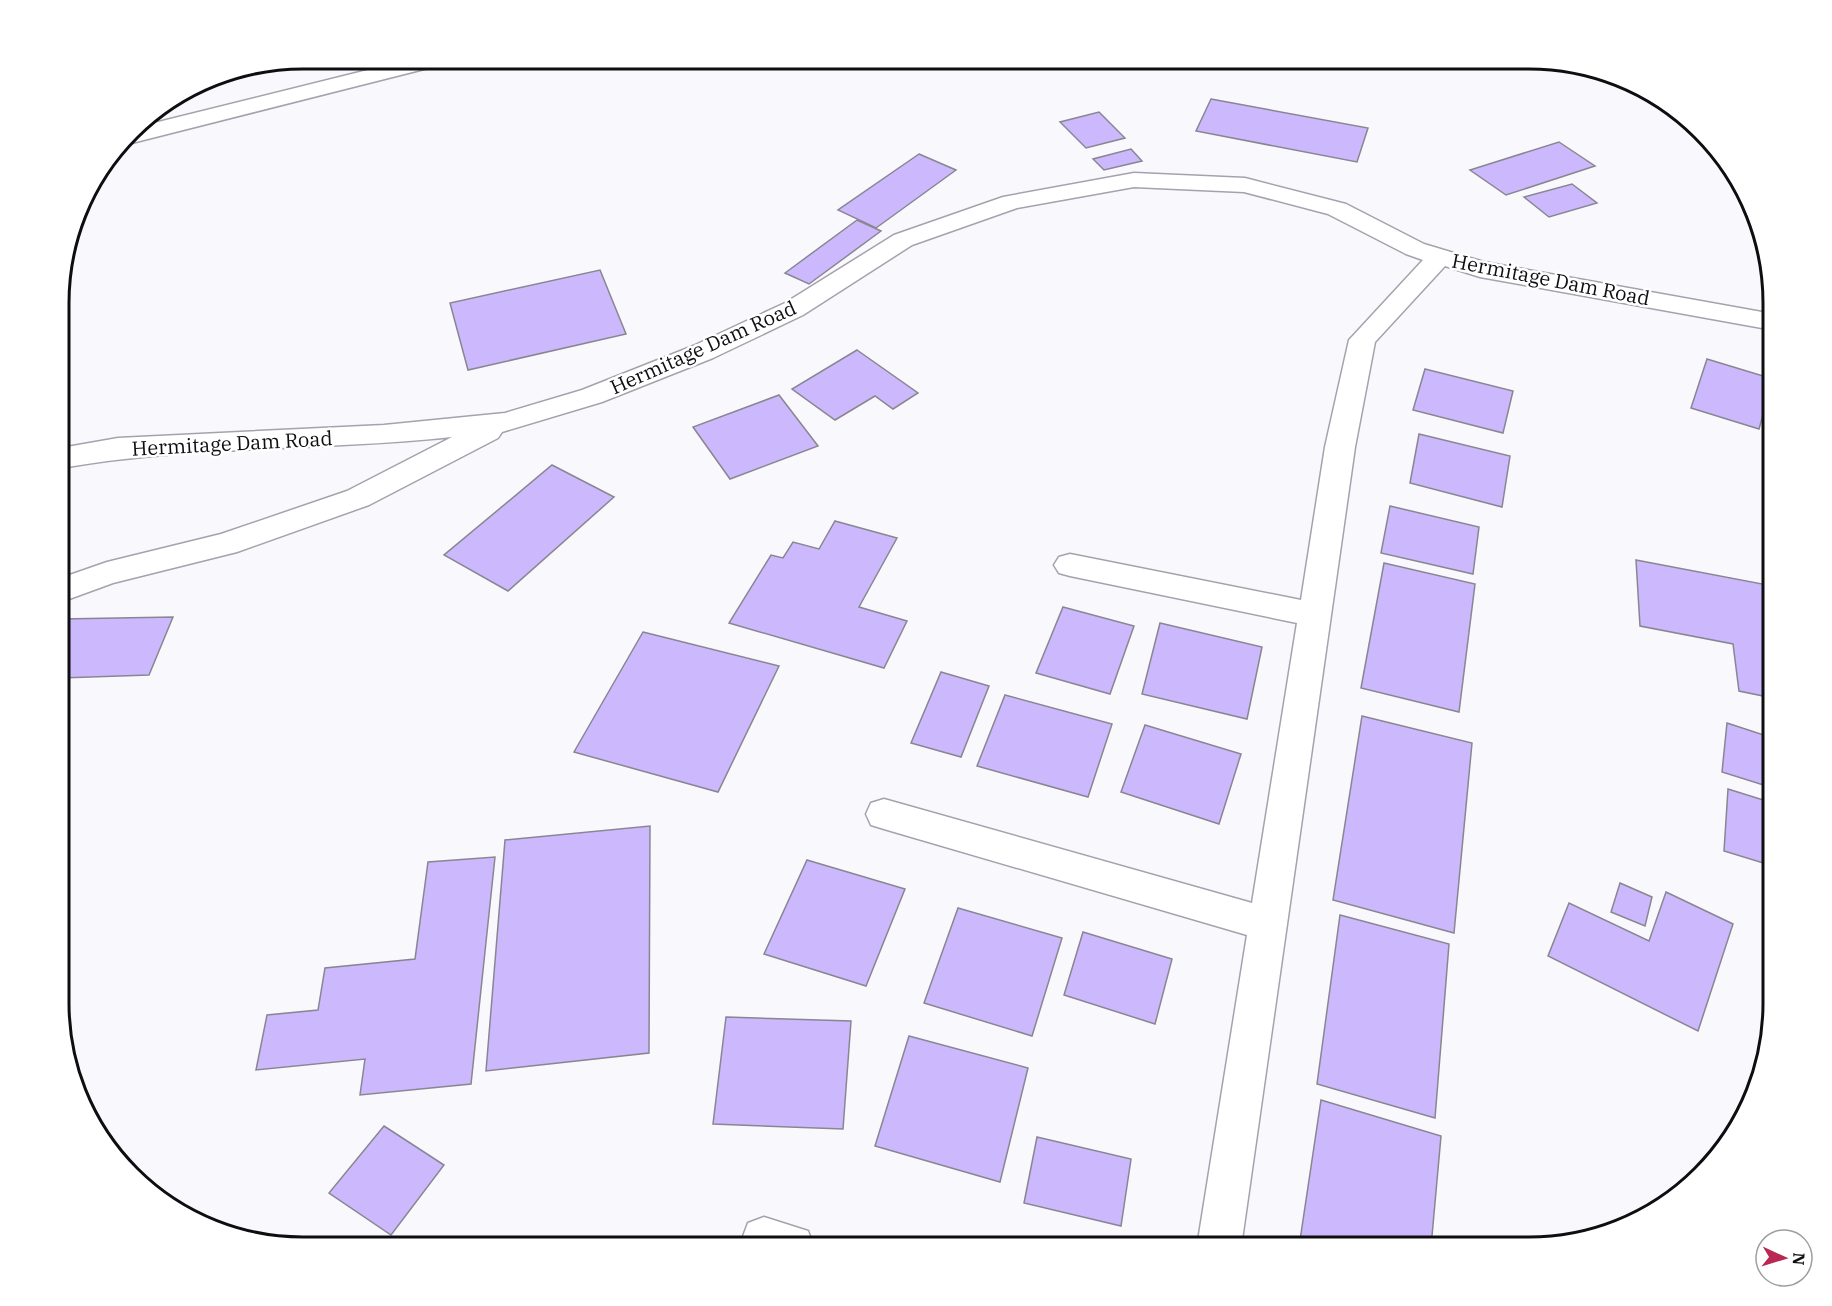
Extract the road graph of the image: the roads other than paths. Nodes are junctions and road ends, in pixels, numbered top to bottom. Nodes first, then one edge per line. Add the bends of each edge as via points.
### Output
1 (393, 69) edge
2 (141, 134) edge
3 (1440, 257) junction
4 (1763, 320) edge
5 (506, 422) junction
6 (69, 457) edge
7 (1070, 565) dead end
8 (69, 587) edge
9 (1315, 615) junction
10 (884, 814) dead end
11 (1268, 924) junction
12 (1221, 1237) edge

1 - 2 street
3 - 4 street, Hermitage Dam Road via 1480,269
3 - 5 street, Hermitage Dam Road via 1415,249 1337,209 1245,185 1134,180 1012,202 903,240 794,309 703,352 592,396
3 - 9 street via 1362,340 1340,447
5 - 6 street, Hermitage Dam Road via 384,435 118,448
5 - 8 street via 358,498 226,544 107,573
7 - 9 street
9 - 11 street
10 - 11 street
11 - 12 street

